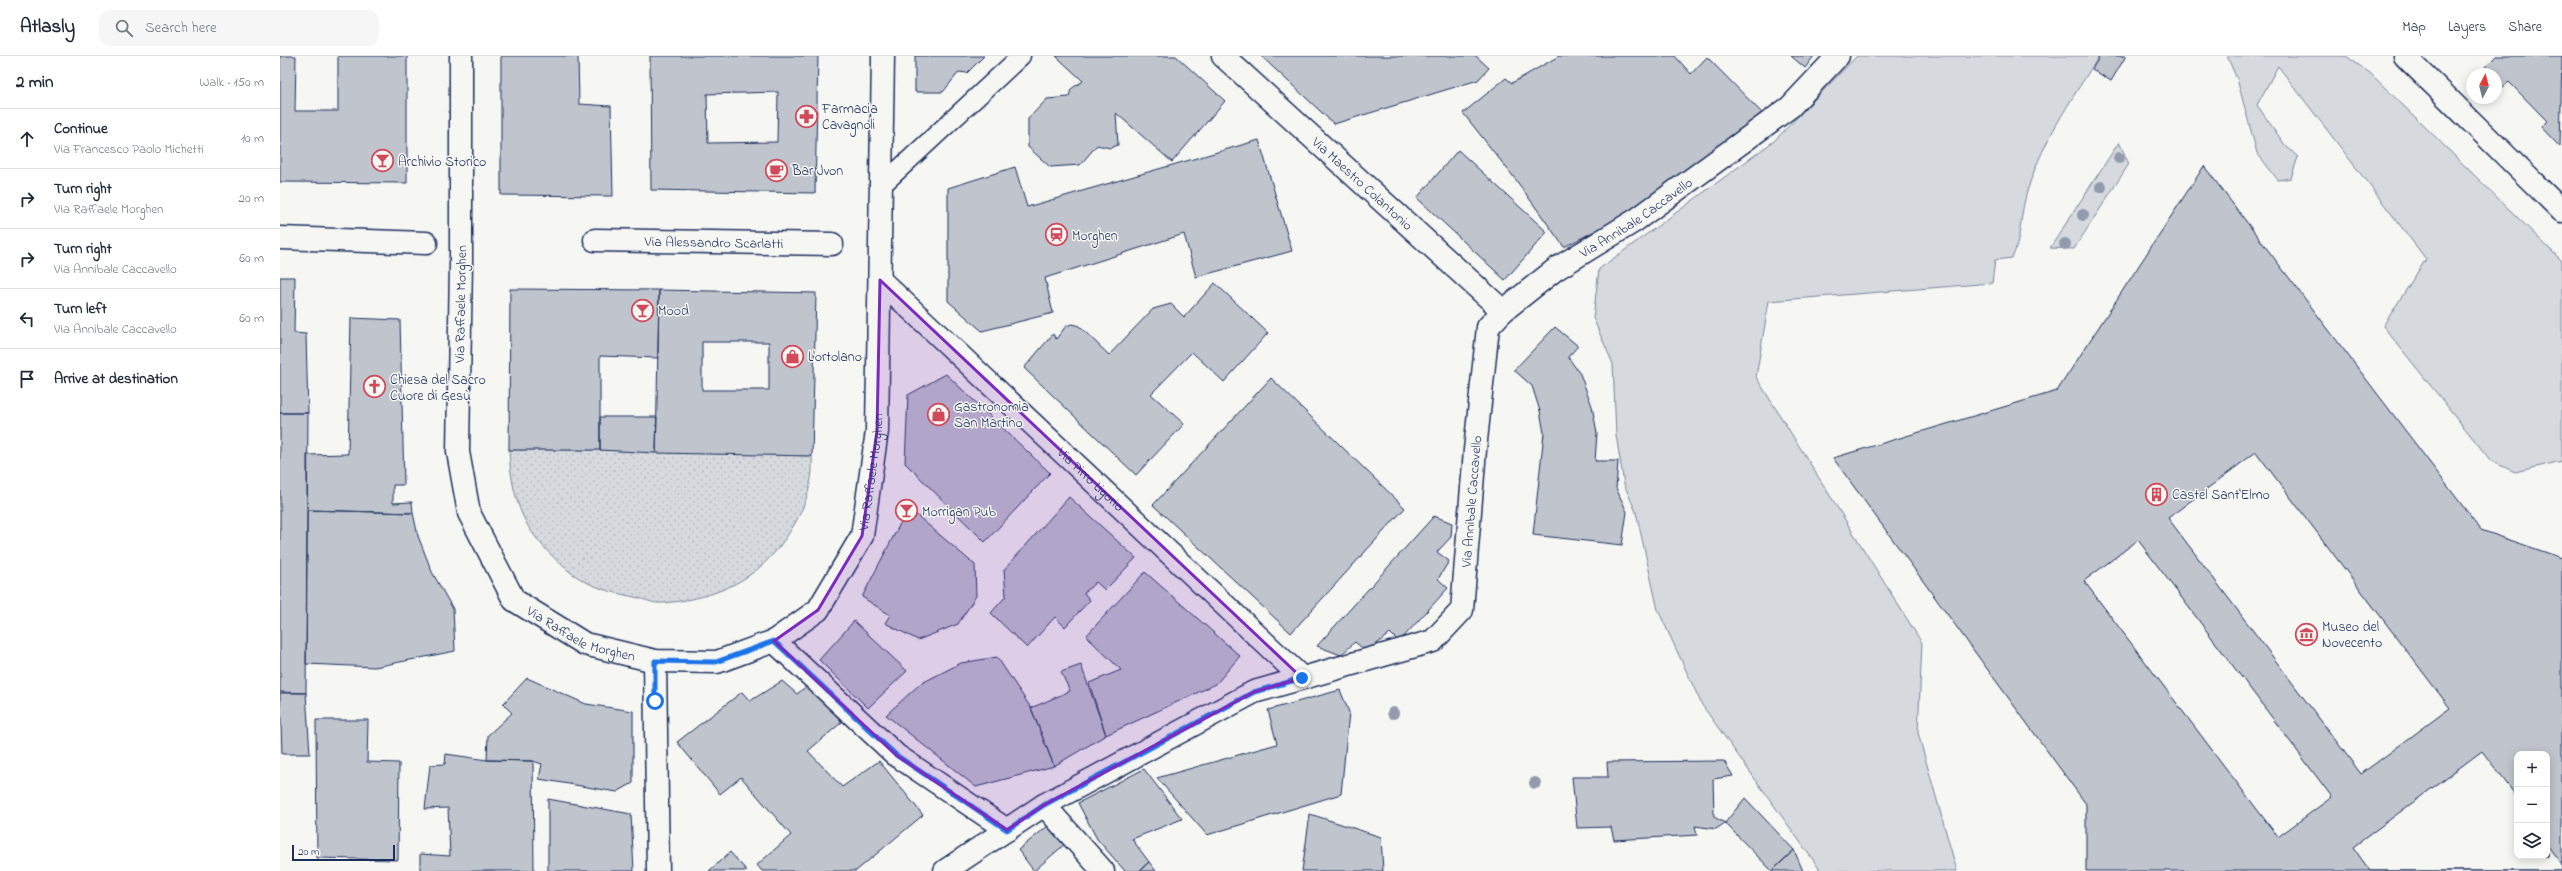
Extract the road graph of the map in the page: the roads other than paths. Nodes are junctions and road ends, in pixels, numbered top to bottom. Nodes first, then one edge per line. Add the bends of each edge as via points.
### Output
1 (461, 56) edge
2 (883, 56) edge
3 (1021, 56) edge
4 (1223, 56) edge
5 (1838, 56) edge
6 (2405, 56) edge
7 (882, 185) junction
8 (2562, 211) edge
9 (280, 238) edge
10 (595, 240) dead end
11 (426, 243) dead end
12 (832, 244) dead end
13 (880, 280) junction
14 (1503, 311) junction
15 (774, 641) junction
16 (655, 661) junction
17 (1302, 678) junction
18 (1044, 805) junction
19 (1007, 830) junction
20 (658, 871) edge
21 (945, 871) edge
22 (1103, 871) edge

1 - 16 street, Via Raffaele Morghen via 462,261 458,452 469,513 514,600 585,644
2 - 7 street, Via Raffaele Morghen
3 - 7 lane
4 - 14 street, Via Maestro Colantonio
5 - 14 street, Via Annibale Caccavello via 1790,107 1636,220 1556,269
6 - 8 street
7 - 13 street, Via Raffaele Morghen
9 - 11 street
10 - 12 street, Via Alessandro Scarlatti
13 - 15 street, Via Raffaele Morghen via 878,431 862,536 818,610
13 - 17 street, Via Pirro Ligorio
14 - 17 street, Via Annibale Caccavello via 1488,327 1462,610 1433,641
15 - 16 street, Via Raffaele Morghen via 716,662
15 - 19 street via 896,755
16 - 20 street
17 - 18 street, Via Annibale Caccavello via 1254,692
18 - 19 street, Via Annibale Caccavello
18 - 22 street
19 - 21 street, Via Annibale Caccavello

